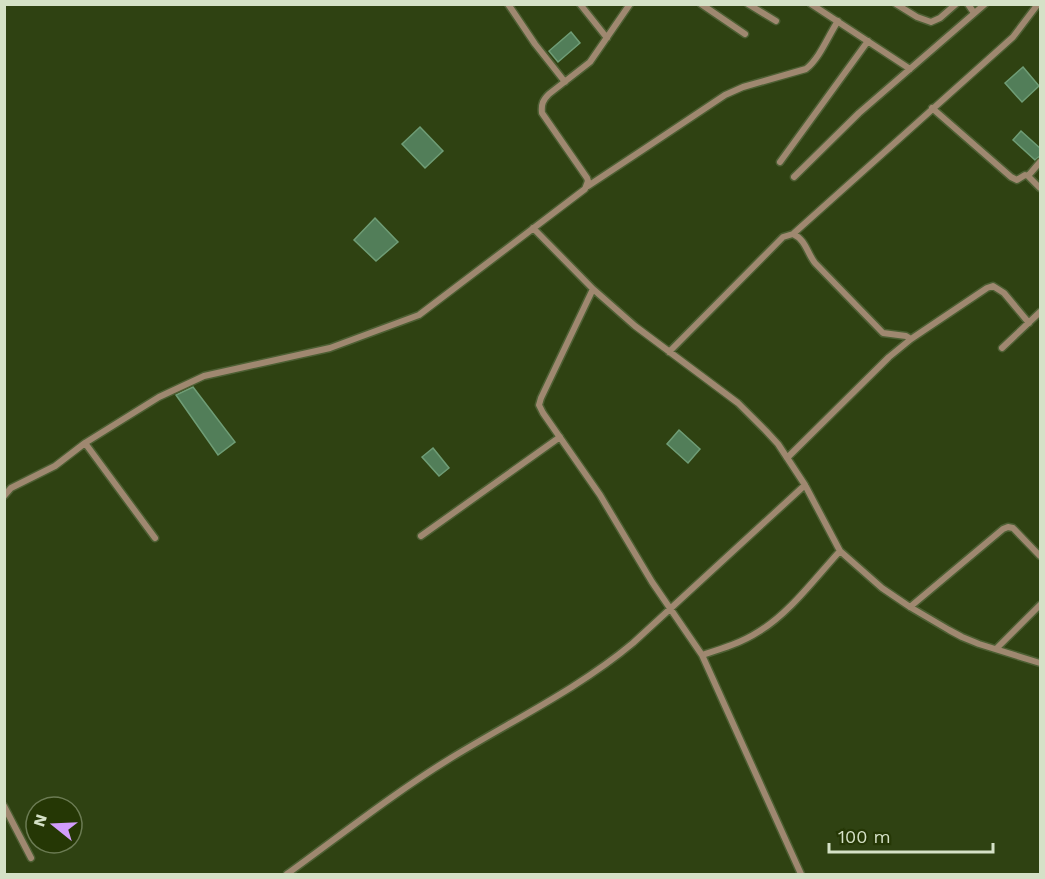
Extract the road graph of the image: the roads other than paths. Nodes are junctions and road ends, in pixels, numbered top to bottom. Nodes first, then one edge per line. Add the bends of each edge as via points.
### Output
1 (508, 4) edge
2 (580, 4) edge
3 (630, 4) edge
4 (701, 4) edge
5 (748, 4) edge
6 (811, 4) edge
7 (896, 4) edge
8 (956, 4) edge
9 (968, 4) edge
10 (985, 4) edge
11 (1038, 4) edge
12 (974, 14) junction
13 (776, 21) dead end
14 (838, 21) junction
15 (746, 34) dead end
16 (607, 38) junction
17 (868, 41) junction
18 (910, 69) junction
19 (565, 82) junction
20 (932, 108) junction
21 (780, 162) dead end
22 (1041, 162) edge
23 (1028, 176) junction
24 (794, 177) dead end
25 (588, 186) junction
26 (1041, 188) edge
27 (533, 228) junction
28 (793, 234) junction
29 (593, 289) junction
30 (1041, 312) edge
31 (1029, 323) junction
32 (912, 339) junction
33 (1002, 348) dead end
34 (669, 352) junction
35 (560, 437) junction
36 (86, 443) junction
37 (787, 458) junction
38 (805, 485) junction
39 (8, 488) edge
40 (4, 496) edge
41 (421, 536) dead end
42 (155, 538) dead end
43 (840, 551) junction
44 (1041, 556) edge
45 (1041, 605) edge
46 (910, 607) junction
47 (671, 608) junction
48 (996, 649) junction
49 (702, 655) junction
50 (1041, 663) edge
51 (4, 806) edge
52 (32, 858) dead end
53 (287, 874) edge
54 (801, 874) edge

1 - 19 street
2 - 16 street
3 - 16 street
4 - 15 street
5 - 13 street
6 - 14 street
7 - 8 street via 931,22
9 - 12 street
10 - 12 street
11 - 20 street via 1013,37
12 - 18 street
14 - 17 street
14 - 25 street via 806,69 725,95
16 - 19 street via 590,62
17 - 18 street
17 - 21 street
18 - 24 street
19 - 25 street via 543,100 542,113 587,178
20 - 23 street via 1011,177 1017,180
20 - 28 street
22 - 23 street
23 - 26 street
25 - 27 street
27 - 29 street
27 - 36 street via 419,315 330,348 204,376 159,397
28 - 32 street via 803,241 815,263 883,333
28 - 34 street via 783,237
29 - 34 street
29 - 35 street via 539,405
30 - 31 street
31 - 32 street via 1004,293 993,286
31 - 33 street
32 - 37 street
34 - 37 street via 738,403
35 - 41 street
35 - 47 street
36 - 39 street via 55,466
36 - 42 street
37 - 38 street
38 - 43 street
38 - 47 street
39 - 40 street
43 - 46 street
43 - 49 street via 772,623 741,641
44 - 46 street via 1008,527
45 - 48 street
46 - 48 street via 949,630
47 - 49 street
47 - 53 street via 600,669 428,772
48 - 50 street
49 - 54 street
51 - 52 street

